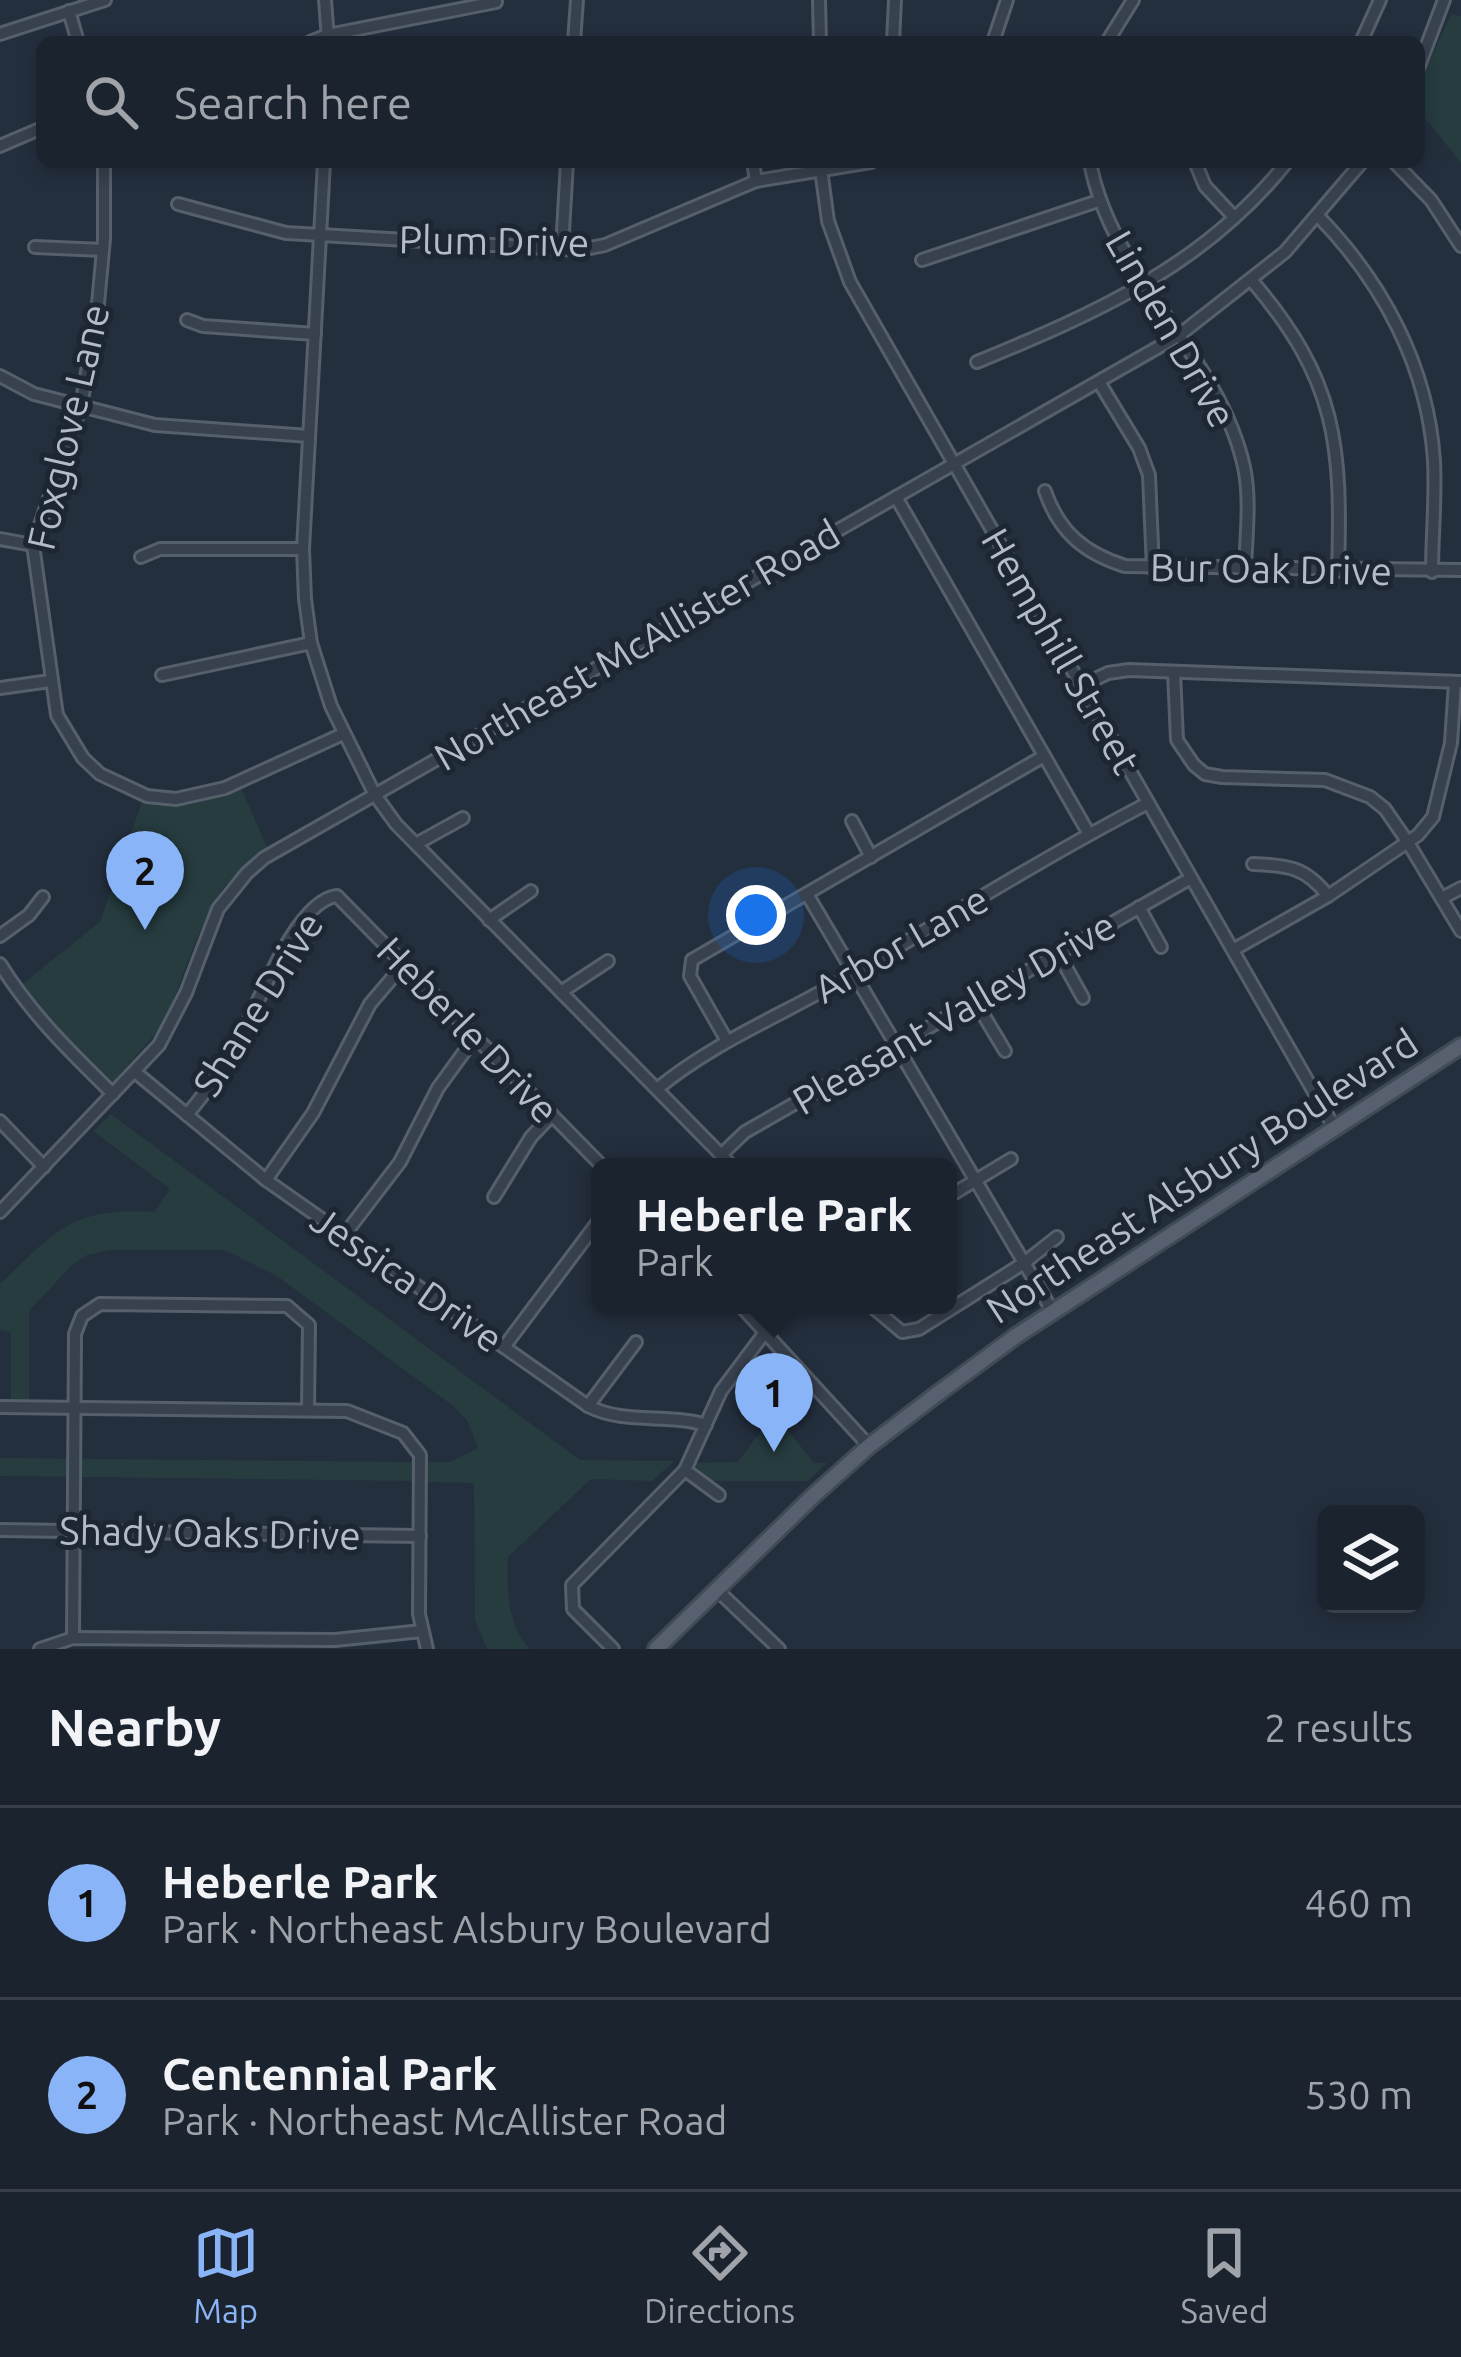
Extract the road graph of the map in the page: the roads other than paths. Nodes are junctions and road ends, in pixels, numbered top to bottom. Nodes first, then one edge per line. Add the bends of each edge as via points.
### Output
1 (105, 0) edge
2 (325, 0) edge
3 (577, 0) edge
4 (819, 0) edge
5 (896, 0) edge
6 (1007, 0) edge
7 (1133, 0) edge
8 (1380, 0) edge
9 (1444, 0) edge
10 (496, 2) edge
11 (69, 11) junction
12 (0, 34) edge
13 (76, 36) edge
14 (328, 36) edge
15 (337, 36) edge
16 (574, 36) edge
17 (820, 36) edge
18 (893, 36) edge
19 (995, 36) edge
20 (1111, 36) edge
21 (1364, 36) edge
22 (1425, 50) edge
23 (36, 131) edge
24 (0, 146) edge
25 (104, 168) edge
26 (324, 168) edge
27 (567, 168) edge
28 (754, 168) edge
29 (811, 168) edge
30 (820, 168) edge
31 (1091, 168) edge
32 (1198, 168) edge
33 (1281, 168) edge
34 (1357, 168) edge
35 (1400, 168) edge
36 (756, 181) junction
37 (1099, 201) junction
38 (178, 204) dead end
39 (1234, 217) junction
40 (1318, 217) junction
41 (320, 234) junction
42 (1461, 246) edge
43 (35, 248) dead end
44 (562, 249) junction
45 (103, 250) junction
46 (922, 260) dead end
47 (1252, 282) junction
48 (1146, 286) junction
49 (187, 320) dead end
50 (315, 334) junction
51 (1178, 336) junction
52 (977, 362) dead end
53 (0, 376) edge
54 (1099, 382) junction
55 (81, 406) junction
56 (309, 436) junction
57 (954, 463) junction
58 (1045, 491) dead end
59 (896, 497) junction
60 (0, 538) edge
61 (33, 545) junction
62 (303, 548) junction
63 (141, 557) dead end
64 (1153, 568) junction
65 (1245, 570) junction
66 (1461, 570) edge
67 (1338, 571) junction
68 (1432, 572) junction
69 (311, 643) junction
70 (1174, 671) junction
71 (162, 675) dead end
72 (50, 681) junction
73 (1458, 682) edge
74 (1081, 686) junction
75 (0, 688) edge
76 (344, 734) junction
77 (1044, 756) junction
78 (375, 795) junction
79 (1148, 803) junction
80 (463, 818) dead end
81 (852, 821) dead end
82 (1089, 834) junction
83 (1407, 841) junction
84 (416, 844) junction
85 (872, 857) junction
86 (1252, 864) dead end
87 (1191, 878) junction
88 (1461, 888) edge
89 (531, 891) dead end
90 (807, 894) junction
91 (332, 896) joint
92 (1328, 896) junction
93 (43, 897) dead end
94 (1442, 898) junction
95 (1139, 907) junction
96 (489, 920) junction
97 (1461, 932) edge
98 (0, 936) edge
99 (1161, 947) dead end
100 (1233, 950) junction
101 (1058, 953) junction
102 (608, 962) dead end
103 (0, 964) edge
104 (404, 964) junction
105 (854, 974) junction
106 (561, 992) junction
107 (1083, 998) dead end
108 (975, 1000) junction
109 (475, 1037) junction
110 (727, 1041) junction
111 (896, 1046) junction
112 (1461, 1046) edge
113 (1005, 1051) dead end
114 (135, 1072) junction
115 (657, 1089) junction
116 (113, 1094) junction
117 (188, 1115) junction
118 (552, 1115) junction
119 (0, 1121) edge
120 (1334, 1127) junction
121 (721, 1155) junction
122 (594, 1158) edge
123 (724, 1158) edge
124 (1011, 1159) dead end
125 (44, 1167) junction
126 (266, 1180) junction
127 (975, 1180) junction
128 (957, 1191) edge
129 (494, 1197) dead end
130 (0, 1212) edge
131 (591, 1231) edge
132 (345, 1234) junction
133 (1058, 1237) dead end
134 (1024, 1263) junction
135 (957, 1305) edge
136 (1053, 1312) junction
137 (749, 1314) edge
138 (881, 1314) edge
139 (943, 1314) edge
140 (766, 1331) junction
141 (635, 1342) dead end
142 (504, 1347) junction
143 (0, 1406) edge
144 (588, 1406) junction
145 (75, 1407) junction
146 (308, 1409) junction
147 (706, 1425) junction
148 (869, 1446) junction
149 (686, 1470) junction
150 (719, 1495) dead end
151 (0, 1530) edge
152 (74, 1531) junction
153 (420, 1535) junction
154 (717, 1590) junction
155 (422, 1631) junction
156 (74, 1638) junction
157 (257, 1644) edge
158 (40, 1649) edge
159 (427, 1649) edge
160 (613, 1649) edge
161 (656, 1649) edge
162 (779, 1649) edge

1 - 11 street
2 - 14 street
3 - 16 street
4 - 17 street
5 - 18 street
6 - 19 street
7 - 20 street
8 - 21 street
9 - 22 street
10 - 15 street
11 - 12 street
11 - 13 street
23 - 24 street
25 - 45 street, Foxglove Lane
26 - 41 street
27 - 44 street
28 - 36 street
29 - 36 street, Plum Drive
30 - 57 street, Hemphill Street via 842,264
31 - 37 street, Linden Drive
32 - 39 street
33 - 39 street
34 - 40 street, Northeast McAllister Road
35 - 42 street
36 - 44 street, Plum Drive via 604,245
37 - 46 street
37 - 48 street, Linden Drive
38 - 41 street, Plum Drive via 286,233
39 - 48 street
40 - 47 street, Northeast McAllister Road
40 - 68 street via 1381,291 1408,350 1434,461
41 - 44 street, Plum Drive
41 - 50 street
43 - 45 street
45 - 55 street, Foxglove Lane
47 - 51 street, Northeast McAllister Road
47 - 67 street via 1309,358 1327,403 1340,489
48 - 51 street, Linden Drive
48 - 52 street
49 - 50 street
50 - 56 street
51 - 54 street, Northeast McAllister Road
51 - 65 street, Linden Drive via 1226,416 1246,472
53 - 55 street
54 - 57 street, Northeast McAllister Road
54 - 64 street via 1150,475
55 - 56 street via 155,425
55 - 61 street, Foxglove Lane
56 - 62 street
57 - 59 street, Northeast McAllister Road
57 - 74 street, Hemphill Street
58 - 64 street, Bur Oak Drive via 1082,547 1125,566
59 - 77 street
59 - 78 street, Northeast McAllister Road
60 - 61 street
61 - 72 street, Foxglove Lane
62 - 63 street via 160,549
62 - 69 street
64 - 65 street, Bur Oak Drive
65 - 67 street, Bur Oak Drive
66 - 68 street, Bur Oak Drive
67 - 68 street, Bur Oak Drive
69 - 71 street
69 - 76 street
70 - 73 street
70 - 74 street via 1108,674
70 - 83 street via 1177,740 1204,774 1341,783 1385,809
72 - 75 street
72 - 76 street, Foxglove Lane via 57,715 83,758 147,796 225,788
73 - 83 street via 1442,790 1433,818
74 - 79 street, Hemphill Street
76 - 78 street
77 - 82 street
77 - 85 street
78 - 84 street
78 - 114 street, Northeast McAllister Road via 264,858 232,890 209,927 173,1023
79 - 82 street, Arbor Lane
79 - 87 street, Hemphill Street
80 - 84 street
81 - 85 street
82 - 105 street, Arbor Lane
83 - 92 street
83 - 94 street
84 - 96 street
85 - 90 street
86 - 92 street via 1304,871
87 - 95 street, Pleasant Valley Drive
87 - 100 street, Hemphill Street
88 - 94 street
89 - 96 street
90 - 105 street
90 - 110 street via 690,964
91 - 104 street, Heberle Drive
91 - 117 street, Shane Drive via 285,946 231,1056
92 - 100 street
93 - 98 street
94 - 97 street
95 - 99 street
95 - 101 street, Pleasant Valley Drive
96 - 106 street
100 - 120 street, Hemphill Street
101 - 107 street
101 - 108 street, Pleasant Valley Drive
102 - 106 street
103 - 116 street via 56,1039
104 - 109 street, Heberle Drive
104 - 126 street via 370,1004 314,1113
105 - 110 street, Arbor Lane
105 - 111 street
106 - 115 street
108 - 111 street, Pleasant Valley Drive
108 - 113 street
109 - 118 street, Heberle Drive
109 - 132 street via 400,1162
110 - 115 street, Arbor Lane
111 - 121 street, Pleasant Valley Drive via 745,1132
111 - 127 street
112 - 120 main road, Northeast Alsbury Boulevard
114 - 116 street, Northeast McAllister Road
114 - 117 street, Jessica Drive
115 - 121 street
116 - 125 street, Northeast McAllister Road
117 - 126 street, Jessica Drive
118 - 122 street, Heberle Drive
118 - 129 street
119 - 125 street
120 - 136 main road, Northeast Alsbury Boulevard
121 - 123 street
124 - 127 street
125 - 130 street, Northeast McAllister Road
126 - 132 street, Jessica Drive
127 - 128 street
127 - 134 street
131 - 142 street
132 - 142 street, Jessica Drive
133 - 134 street
134 - 135 street
134 - 136 street
136 - 148 main road, Northeast Alsbury Boulevard
137 - 140 street
138 - 139 street via 902,1332
140 - 147 street
140 - 148 street
141 - 144 street
142 - 144 street, Jessica Drive
143 - 145 street
144 - 147 street, Jessica Drive
145 - 146 street
145 - 146 street via 75,1334 82,1316 100,1304 287,1306 309,1325
145 - 152 street
146 - 153 street via 347,1411 403,1433 420,1456
147 - 149 street
148 - 154 main road, Northeast Alsbury Boulevard
149 - 150 street
149 - 160 street via 570,1590 573,1609
151 - 152 street, Shady Oaks Drive
152 - 153 street, Shady Oaks Drive
152 - 156 street
153 - 155 street
154 - 161 main road, Northeast Alsbury Boulevard
154 - 162 street
155 - 157 street
155 - 159 street
156 - 157 street
156 - 158 street

